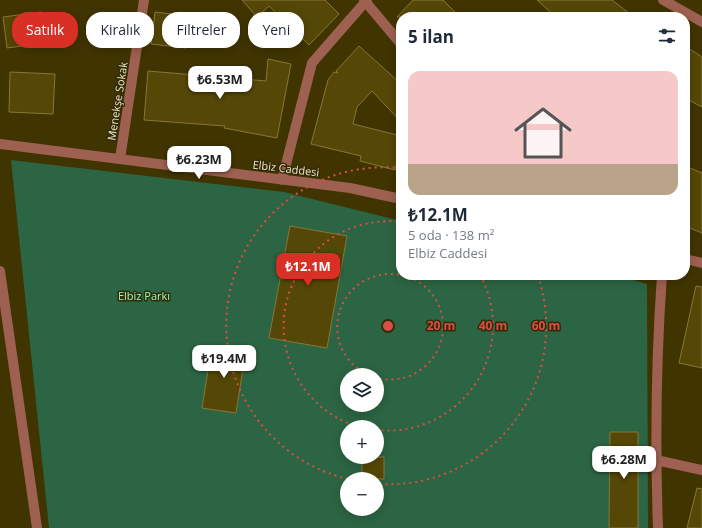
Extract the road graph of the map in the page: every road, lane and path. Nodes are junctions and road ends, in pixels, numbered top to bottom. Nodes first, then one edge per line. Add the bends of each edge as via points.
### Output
1 (144, 0) edge
2 (663, 0) edge
3 (366, 1) edge
4 (684, 12) edge
5 (690, 15) edge
6 (702, 22) edge
7 (396, 38) edge
8 (0, 144) edge
9 (120, 159) junction
10 (282, 180) junction
11 (396, 198) edge
12 (690, 260) edge
13 (702, 263) edge
14 (0, 271) edge
15 (662, 280) edge
16 (3, 310) edge
17 (656, 460) junction
18 (702, 470) edge
19 (37, 528) edge
20 (658, 528) edge

1 - 9 street, Menekşe Sokak
2 - 4 street
3 - 7 street
3 - 10 street via 312,63
5 - 6 street
8 - 9 street, Elbiz Caddesi
9 - 10 street, Elbiz Caddesi
10 - 11 street, Elbiz Caddesi via 350,188
12 - 13 street
14 - 16 street
15 - 17 street via 657,357
16 - 19 street
17 - 18 street
17 - 20 street

